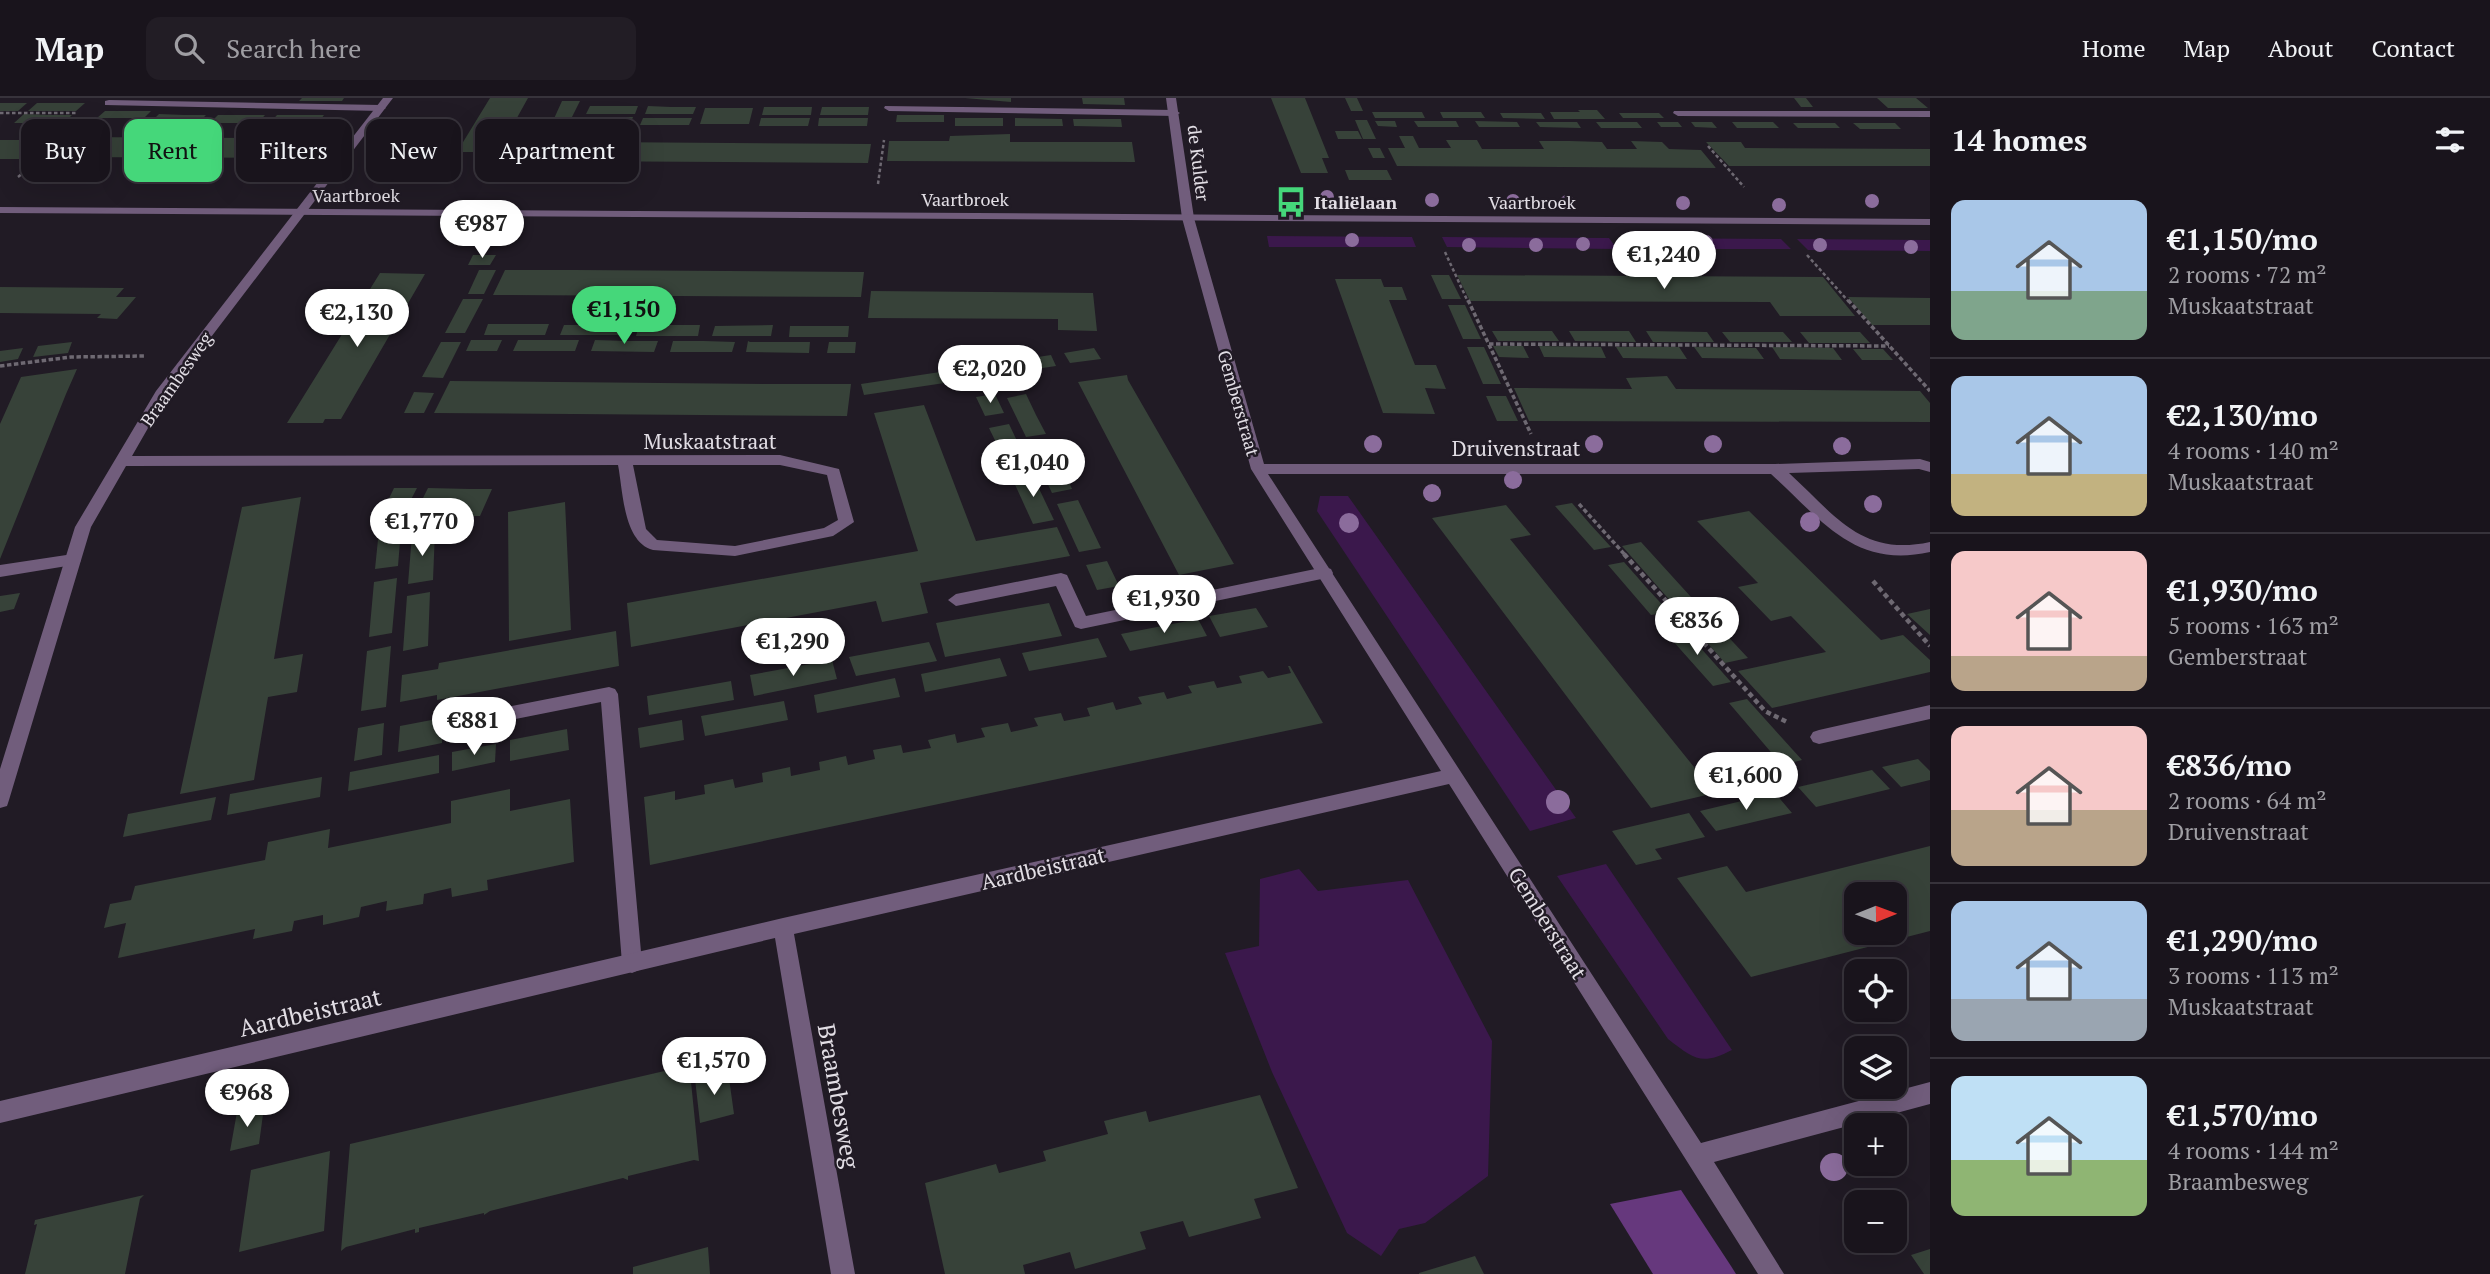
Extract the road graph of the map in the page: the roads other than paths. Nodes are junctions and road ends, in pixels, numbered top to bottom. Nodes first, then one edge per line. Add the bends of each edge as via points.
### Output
1 (1171, 98) edge
2 (110, 103) road end
3 (385, 103) edge
4 (889, 108) road end
5 (1175, 113) junction
6 (1678, 113) dead end
7 (1930, 114) edge
8 (0, 210) edge
9 (301, 212) junction
10 (1188, 218) junction
11 (1930, 222) edge
12 (121, 461) junction
13 (625, 462) junction
14 (1930, 467) edge
15 (1258, 469) junction
16 (1775, 469) junction
17 (1930, 547) edge
18 (73, 560) junction
19 (0, 571) edge
20 (1325, 573) junction
21 (956, 600) dead end
22 (1930, 712) edge
23 (471, 721) dead end
24 (1819, 737) road end
25 (1455, 775) junction
26 (2, 788) edge
27 (783, 927) junction
28 (632, 963) junction
29 (1930, 1093) edge
30 (0, 1112) edge
31 (1695, 1156) junction
32 (844, 1274) edge
33 (1772, 1274) edge

1 - 5 street, de Kulder
2 - 3 street
3 - 9 street, Braambesweg
4 - 5 street, de Kulder
5 - 10 street, de Kulder
6 - 7 street
8 - 9 street, Vaartbroek
9 - 10 street, Vaartbroek
9 - 12 street, Braambesweg via 161,394
10 - 11 street, Vaartbroek
10 - 15 street, Gemberstraat
12 - 13 street, Muskaatstraat
12 - 18 street, Braambesweg via 83,527
13 - 13 street, Muskaatstraat via 639,531 653,545 735,551 828,532 846,522 834,472 780,460
14 - 16 street, Druivenstraat
15 - 16 street, Druivenstraat
15 - 20 street, Gemberstraat
16 - 17 street via 1854,537 1878,550 1905,552
18 - 19 street
18 - 26 street, Braambesweg
20 - 21 street via 1081,622 1061,579
20 - 25 street, Gemberstraat
22 - 24 street
23 - 28 street via 609,694
25 - 27 street, Aardbeistraat
25 - 31 street, Gemberstraat
27 - 28 street, Aardbeistraat
27 - 32 street, Braambesweg
28 - 30 street, Aardbeistraat
29 - 31 street
31 - 33 street, Gemberstraat

